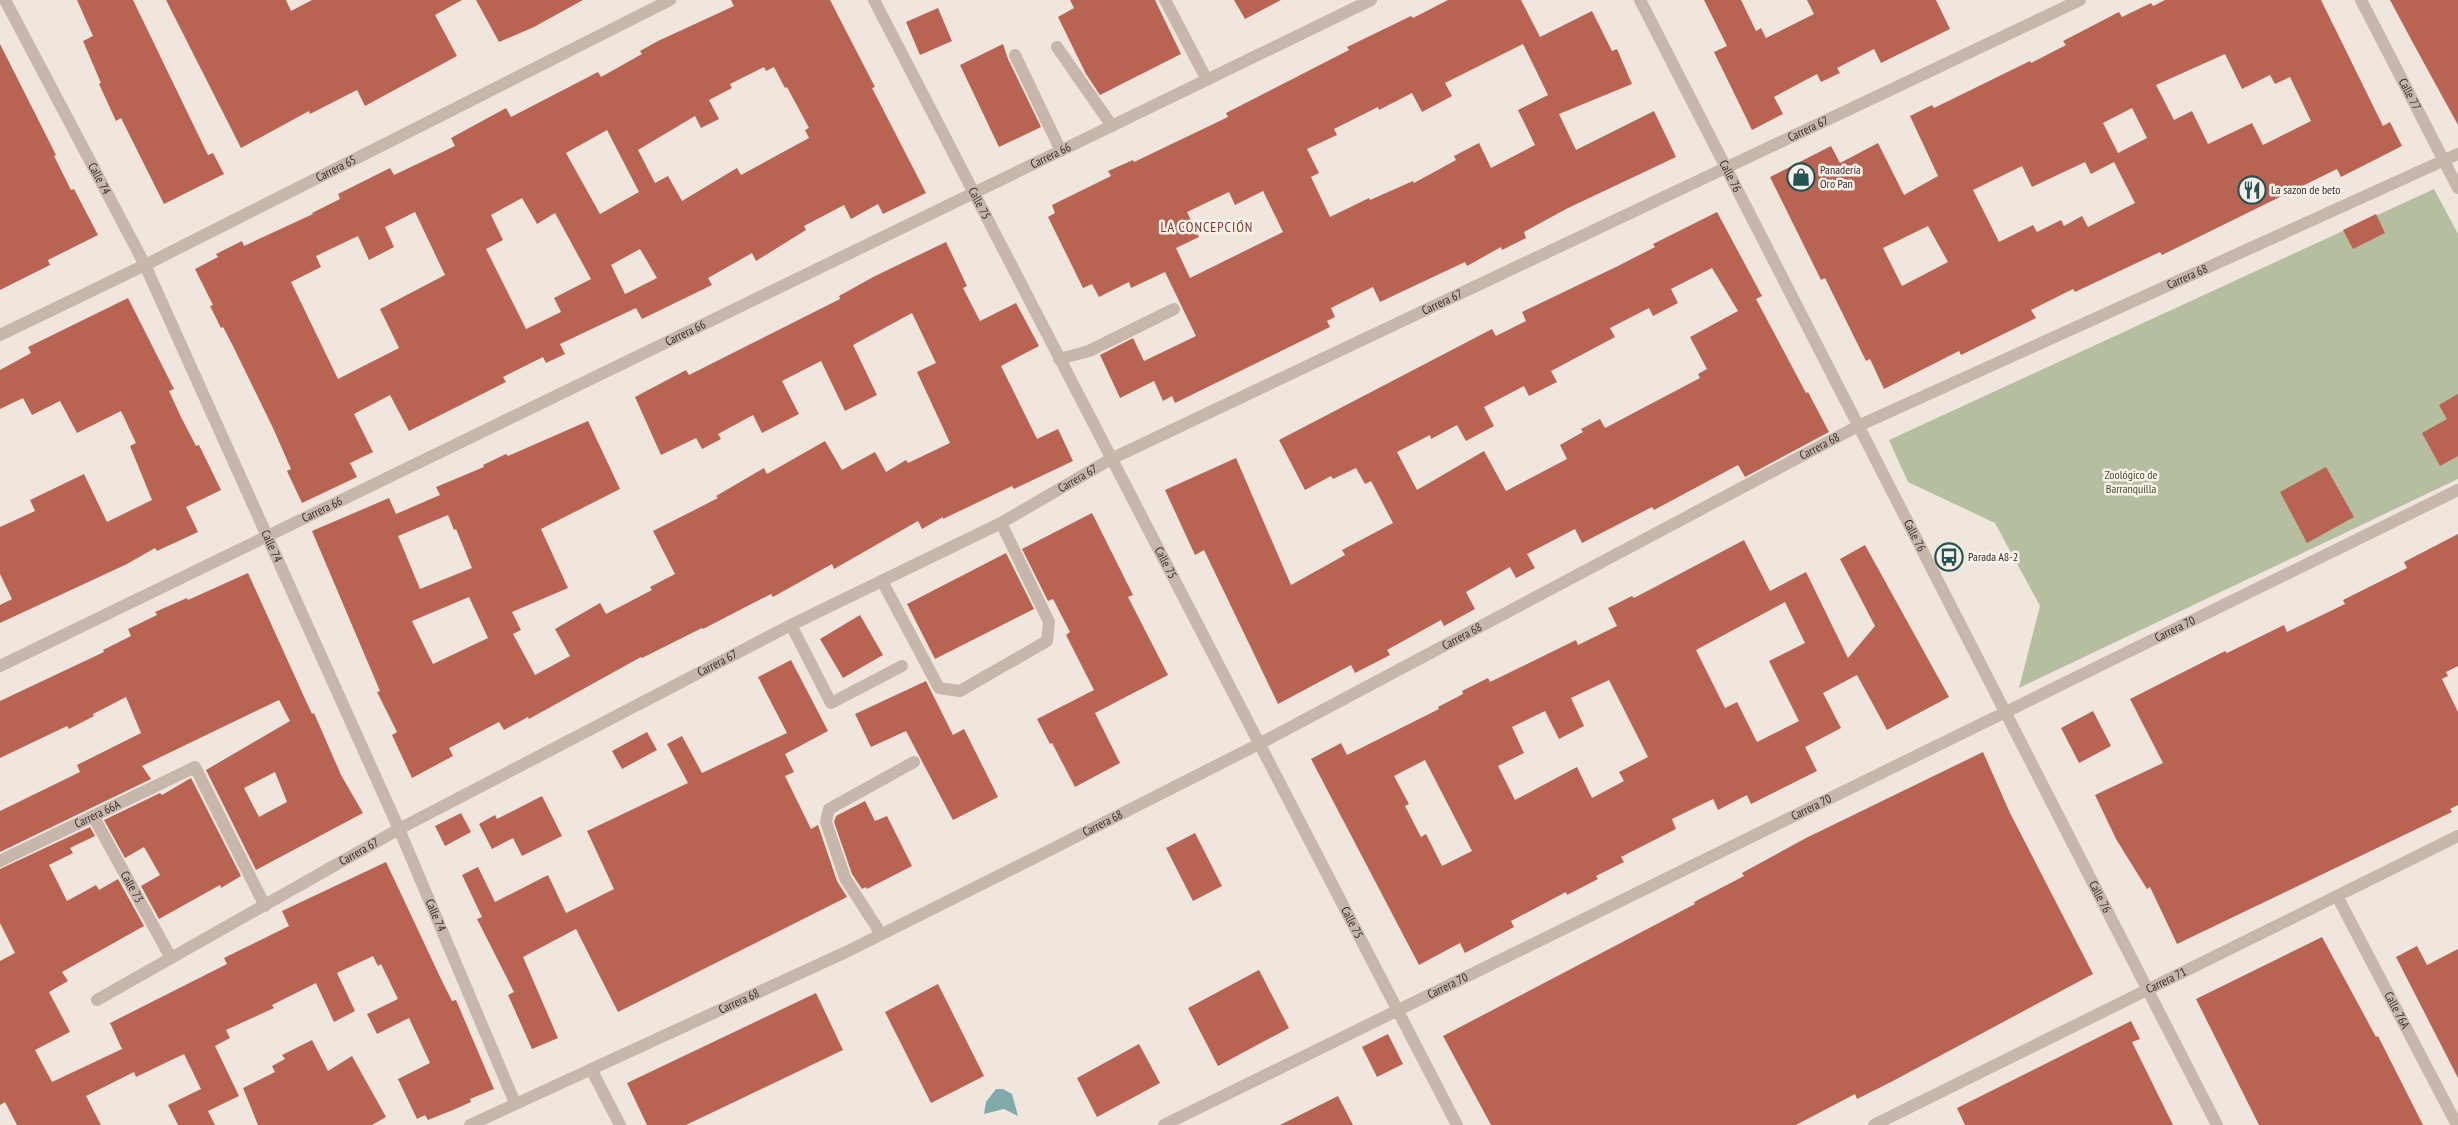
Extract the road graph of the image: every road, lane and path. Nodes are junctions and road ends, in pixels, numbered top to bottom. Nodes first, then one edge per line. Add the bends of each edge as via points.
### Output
1 (5, 0) edge
2 (670, 0) edge
3 (874, 0) edge
4 (1164, 0) edge
5 (1371, 0) edge
6 (1640, 0) edge
7 (2080, 0) edge
8 (2361, 0) edge
9 (1057, 47) dead end
10 (1014, 55) dead end
11 (1207, 80) junction
12 (1112, 126) junction
13 (1061, 151) junction
14 (2458, 154) edge
15 (2444, 161) junction
16 (1726, 168) junction
17 (2458, 188) edge
18 (974, 193) junction
19 (145, 265) junction
20 (1174, 309) dead end
21 (0, 335) edge
22 (1059, 359) junction
23 (1858, 426) junction
24 (1111, 459) junction
25 (2458, 490) edge
26 (1001, 523) junction
27 (267, 536) junction
28 (882, 581) junction
29 (791, 625) junction
30 (0, 666) edge
31 (902, 666) dead end
32 (2004, 713) junction
33 (1259, 744) junction
34 (914, 762) dead end
35 (93, 816) junction
36 (399, 829) junction
37 (2458, 836) edge
38 (0, 861) edge
39 (2336, 896) junction
40 (265, 906) junction
41 (881, 934) junction
42 (171, 958) junction
43 (2148, 990) junction
44 (97, 1000) dead end
45 (1397, 1011) junction
46 (591, 1069) junction
47 (515, 1103) junction
48 (470, 1125) edge
49 (620, 1125) edge
50 (1164, 1125) edge
51 (1457, 1125) edge
52 (1874, 1125) edge
53 (2217, 1125) edge
54 (2457, 1125) edge

1 - 19 street, Calle 74
2 - 19 street, Carrera 65
3 - 18 street, Calle 75
4 - 11 street
5 - 11 street, Carrera 66
6 - 16 street, Calle 76
7 - 16 street, Carrera 67
8 - 15 street, Calle 77
9 - 12 street
10 - 13 street
11 - 12 street, Carrera 66
12 - 13 street, Carrera 66
13 - 18 street, Carrera 66
14 - 15 street, Carrera 68
15 - 17 street, Calle 77
15 - 23 street, Carrera 68
16 - 23 street, Calle 76
16 - 24 street, Carrera 67
18 - 22 street, Calle 75
18 - 27 street, Carrera 66
19 - 21 street, Carrera 65
19 - 27 street, Calle 74
20 - 22 street via 1090,351
22 - 24 street, Calle 75
23 - 32 street, Calle 76
23 - 33 street, Carrera 68
24 - 26 street, Carrera 67
24 - 33 street, Calle 75
25 - 32 street, Carrera 70
26 - 28 street, Carrera 67
26 - 28 street via 1049,622 1047,641 960,691 939,688
27 - 30 street, Carrera 66
27 - 36 street, Calle 74
28 - 29 street, Carrera 67
29 - 31 street via 831,703
29 - 36 street, Carrera 67
32 - 43 street, Calle 76
32 - 45 street, Carrera 70
33 - 41 street, Carrera 68
33 - 45 street, Calle 75
34 - 41 street via 829,809 826,814 845,878
35 - 38 street, Carrera 66A
35 - 40 street, Carrera 66A via 194,767
35 - 42 street, Calle 73
36 - 40 street, Carrera 67
36 - 47 street, Calle 74
37 - 39 street, Carrera 71
39 - 43 street, Carrera 71
39 - 54 street, Calle 76A
40 - 42 street, Carrera 67
41 - 46 street, Carrera 68
42 - 44 street, Carrera 67
43 - 52 street, Carrera 71
43 - 53 street, Calle 76
45 - 50 street, Carrera 70
45 - 51 street, Calle 75
46 - 47 street, Carrera 68
46 - 49 street
47 - 48 street, Carrera 68

